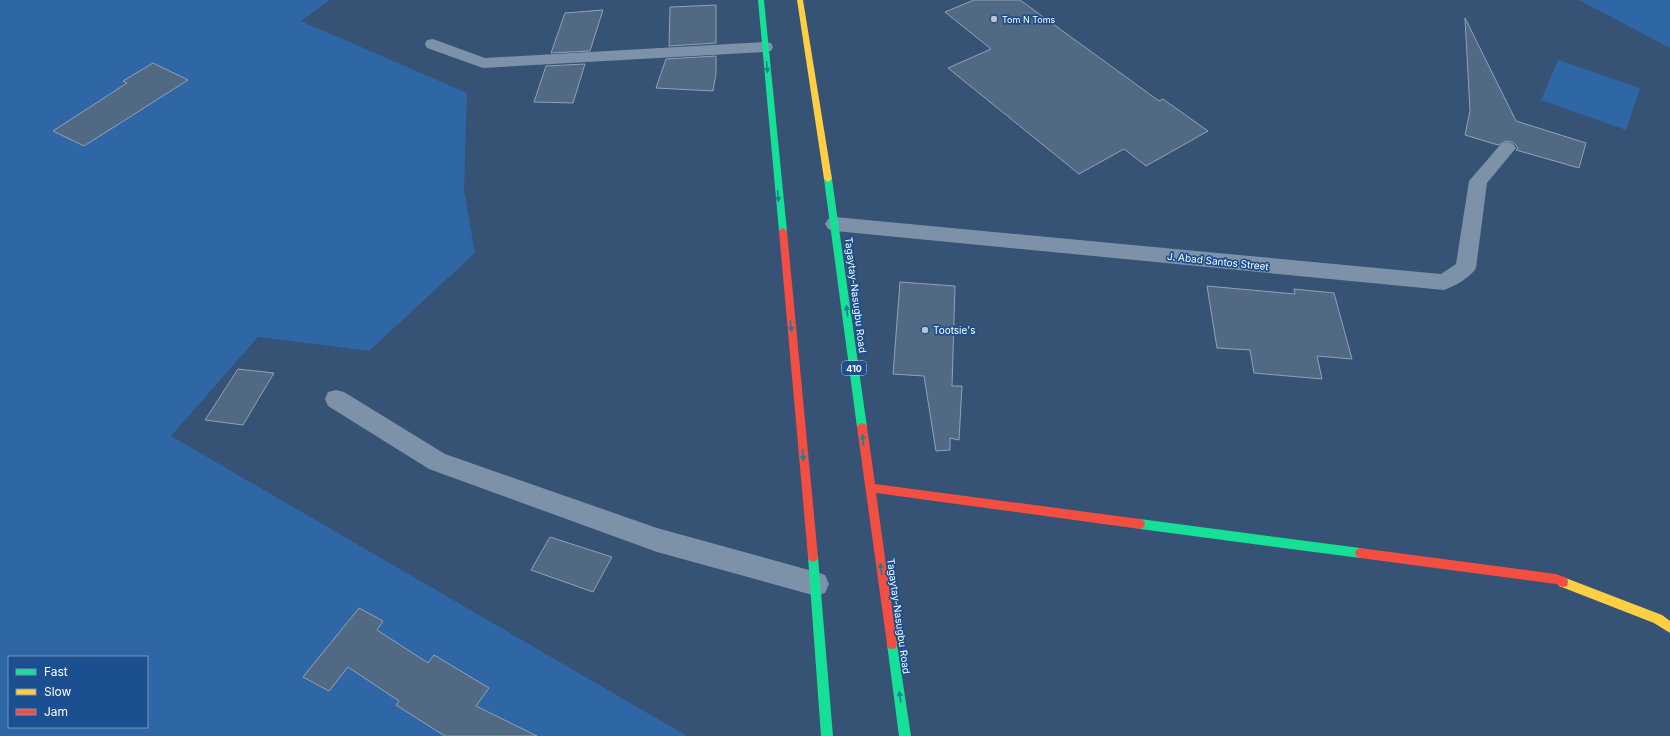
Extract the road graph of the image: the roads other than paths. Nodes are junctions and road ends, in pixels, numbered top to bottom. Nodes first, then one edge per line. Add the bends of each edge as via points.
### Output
1 (761, 0) edge
2 (800, 0) edge
3 (433, 44) dead end
4 (765, 47) junction
5 (1507, 148) dead end
6 (835, 224) junction
7 (336, 399) dead end
8 (870, 488) junction
9 (816, 584) junction
10 (1670, 628) edge
11 (827, 736) edge
12 (905, 736) edge

1 - 4 main road
2 - 6 main road, Tagaytay-Nasugbu Road / 410
3 - 4 street via 483,63
4 -> 9 main road
5 - 6 street, J. Abad Santos Street via 1478,181 1466,268 1444,282
8 -> 6 main road, Tagaytay-Nasugbu Road / 410
7 - 9 street via 437,462 657,540
8 - 10 main road via 1556,579 1658,619
12 -> 8 main road, Tagaytay-Nasugbu Road / 410
9 - 11 main road

